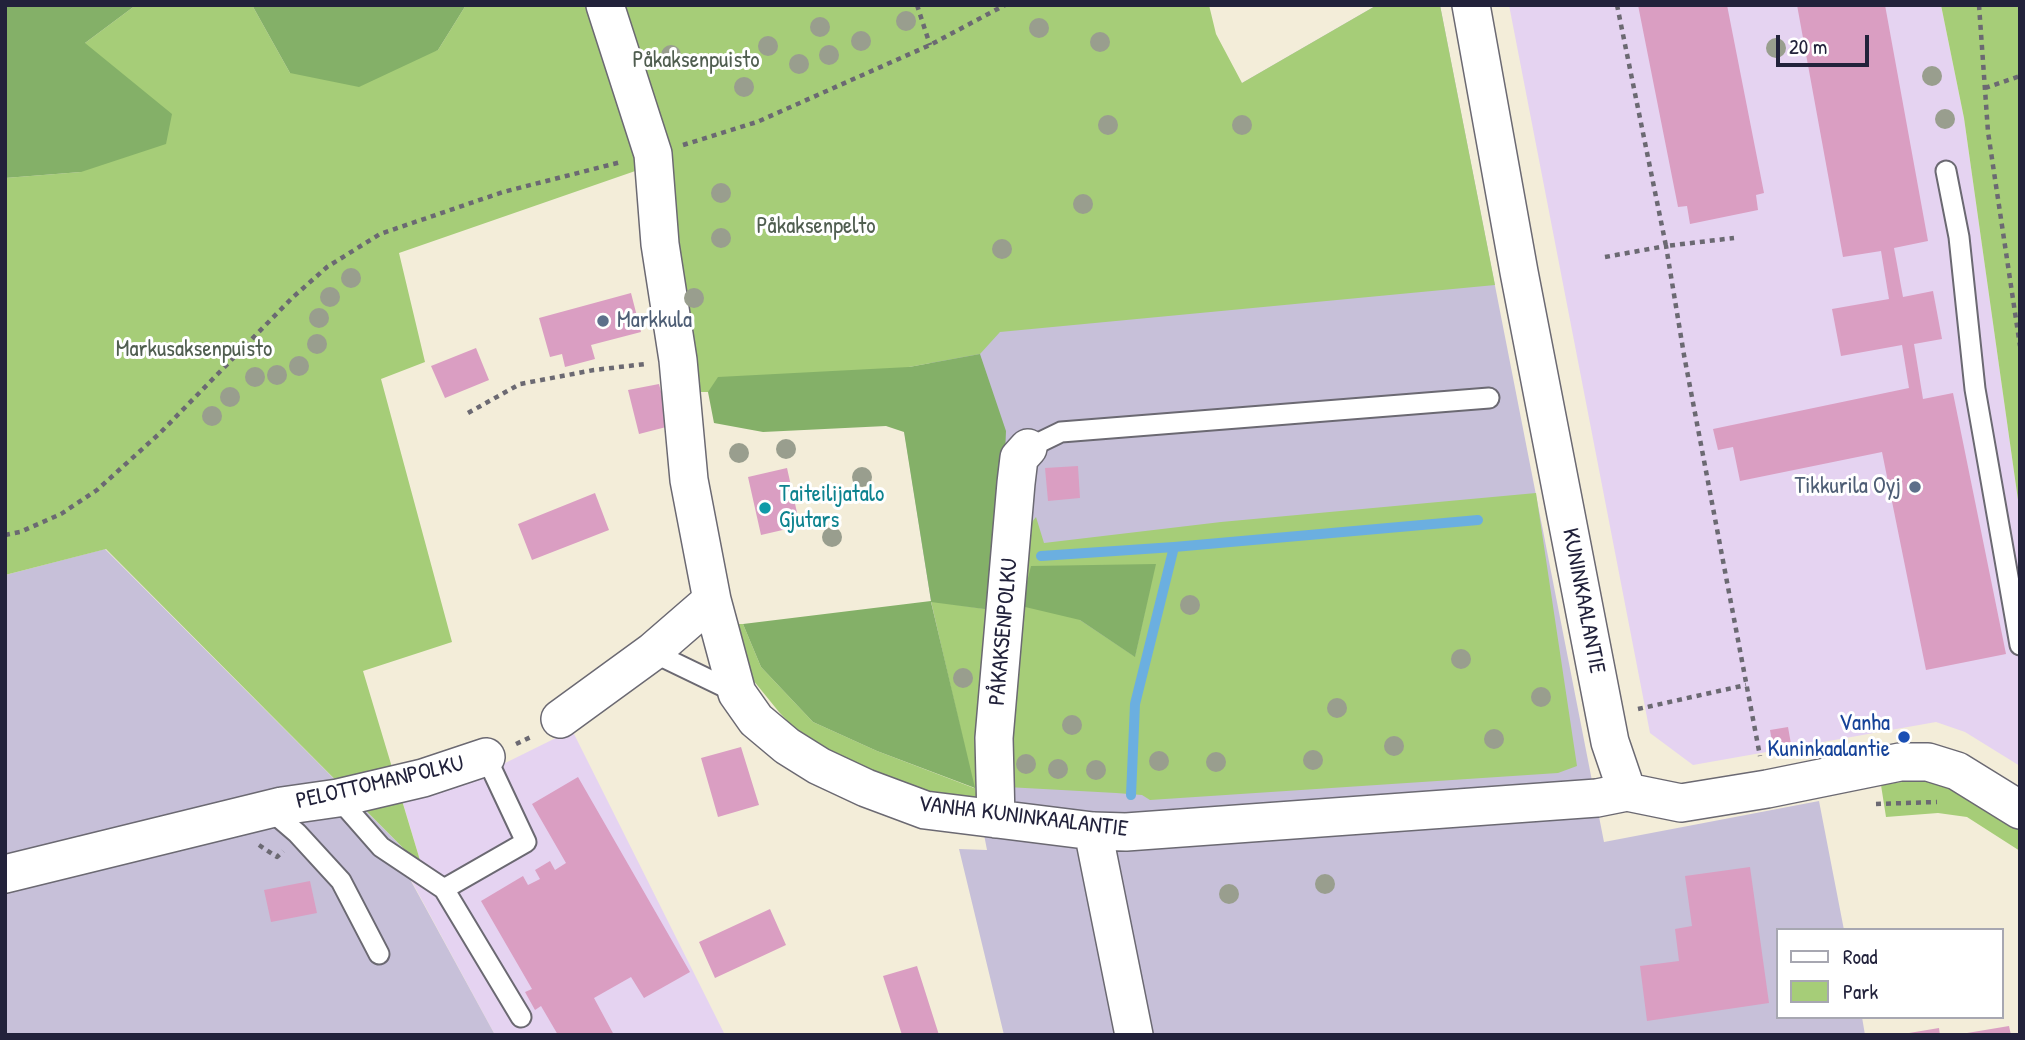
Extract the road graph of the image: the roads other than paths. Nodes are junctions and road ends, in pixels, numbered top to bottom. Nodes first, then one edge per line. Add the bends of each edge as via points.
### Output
1 (606, 5) edge
2 (1471, 5) edge
3 (1946, 171) dead end
4 (1489, 398) dead end
5 (1028, 448) joint
6 (712, 600) junction
7 (2020, 645) edge
8 (652, 652) junction
9 (737, 693) junction
10 (560, 719) road end
11 (486, 757) joint
12 (1627, 792) junction
13 (338, 798) junction
14 (269, 809) junction
15 (2019, 810) edge
16 (996, 819) junction
17 (1093, 831) junction
18 (5, 874) edge
19 (444, 890) junction
20 (379, 954) dead end
21 (521, 1017) dead end
22 (1134, 1035) edge

1 - 6 street, VANHA KUNINKAALANTIE via 653,154 689,480
2 - 12 street, KUNINKAALANTIE via 1610,742
3 - 7 lane via 1959,237 1975,389
4 - 5 lane via 1061,432
5 - 16 street, PÅKAKSENPOLKU via 1019,458 1016,483 994,737
6 - 8 street
6 - 9 street, VANHA KUNINKAALANTIE
8 - 9 lane
8 - 10 street
9 - 16 street, VANHA KUNINKAALANTIE via 756,720 819,766 925,810
11 - 13 street, PELOTTOMANPOLKU
11 - 19 lane via 526,842
12 - 15 street via 1681,803 1889,764 1928,762 1957,772
12 - 17 street, VANHA KUNINKAALANTIE via 1597,798
13 - 14 street, PELOTTOMANPOLKU
13 - 19 lane via 381,847
14 - 18 street, PELOTTOMANPOLKU
14 - 20 lane via 341,881
16 - 17 street, VANHA KUNINKAALANTIE
17 - 22 street
19 - 21 lane

